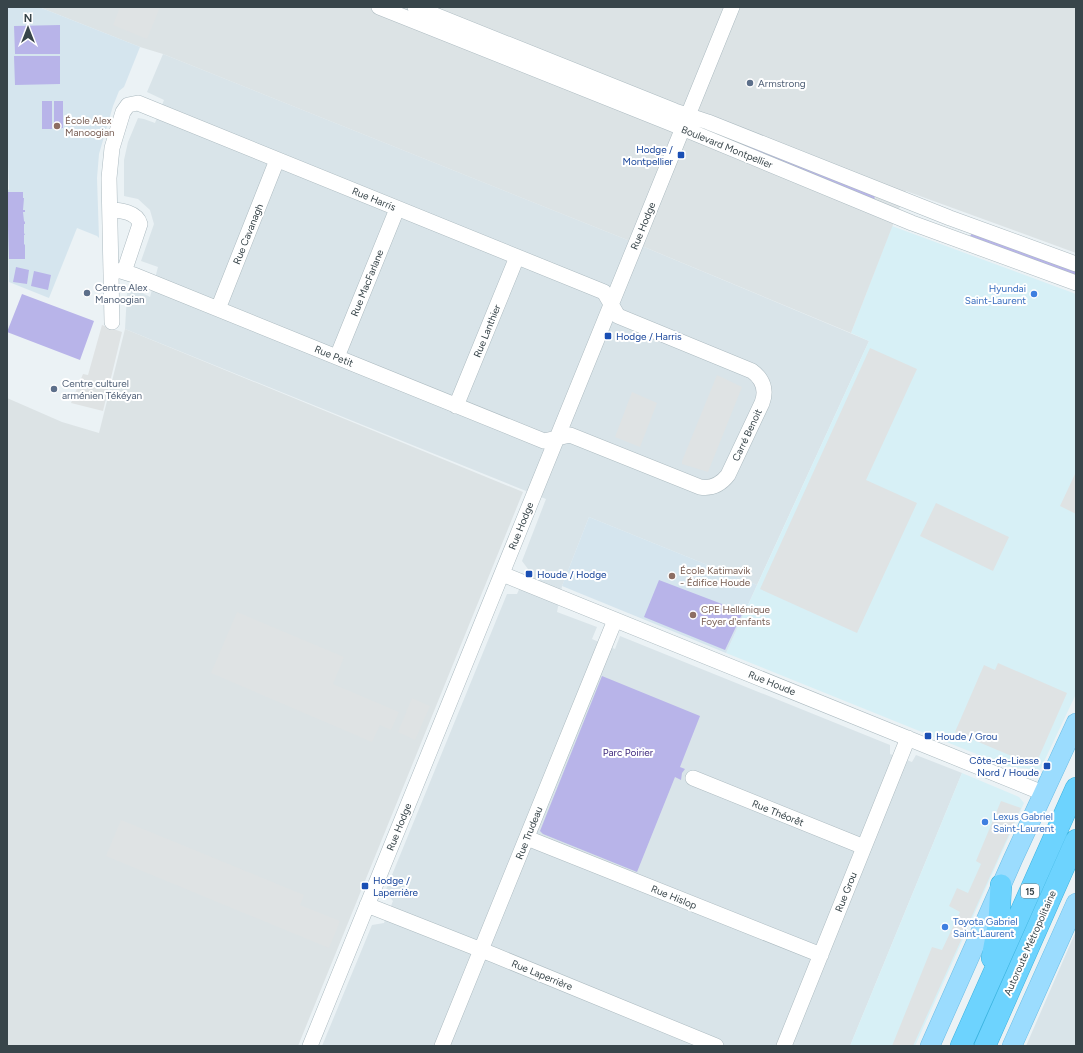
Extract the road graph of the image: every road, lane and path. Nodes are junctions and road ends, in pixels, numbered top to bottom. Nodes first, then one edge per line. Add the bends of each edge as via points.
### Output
1 (379, 7) edge
2 (415, 7) edge
3 (732, 7) edge
4 (688, 115) junction
5 (683, 129) junction
6 (278, 160) junction
7 (397, 209) junction
8 (110, 210) junction
9 (517, 257) junction
10 (1076, 264) edge
11 (117, 271) junction
12 (1076, 283) edge
13 (611, 304) junction
14 (218, 309) junction
15 (112, 322) dead end
16 (337, 357) junction
17 (456, 406) junction
18 (556, 438) junction
19 (502, 574) junction
20 (615, 620) junction
21 (1076, 723) edge
22 (908, 738) junction
23 (692, 778) dead end
24 (1076, 788) edge
25 (1043, 793) junction
26 (527, 838) junction
27 (1076, 840) edge
28 (864, 847) junction
29 (1001, 885) junction
30 (1076, 902) edge
31 (367, 905) junction
32 (481, 950) junction
33 (821, 955) junction
34 (985, 994) junction
35 (310, 1046) edge
36 (442, 1046) edge
37 (716, 1046) edge
38 (784, 1046) edge
39 (930, 1046) edge
40 (961, 1046) edge
41 (985, 1046) edge
42 (1012, 1046) edge

1 - 5 street, Boulevard Montpellier
2 - 4 street, Boulevard Montpellier
3 - 4 street, Rue Hodge
4 - 5 street, Rue Hodge
4 - 10 street, Boulevard Montpellier via 911,203
5 - 12 street, Boulevard Montpellier via 917,225
5 - 13 street, Rue Hodge
6 - 7 street, Rue Harris
6 - 8 street, Rue Harris via 141,104 131,104 123,112 112,148 109,169
6 - 14 street, Rue Cavanagh
7 - 9 street, Rue Harris
7 - 16 street, Rue MacFarlane
8 - 11 street
8 - 11 street via 125,212 136,218 140,224
9 - 13 street, Rue Harris via 604,292
9 - 17 street, Rue Lanthier
11 - 14 street, Rue Petit
11 - 15 street
13 - 18 street, Rue Hodge
13 - 18 street, Carré Benoit via 618,316 752,371 763,385 762,403 728,475 720,484 708,488 690,484 570,435
14 - 16 street, Rue Petit
16 - 17 street, Rue Petit
17 - 18 street, Rue Petit via 544,441
18 - 19 street, Rue Hodge
19 - 20 street, Rue Houde
19 - 31 street, Rue Hodge
20 - 22 street, Rue Houde
20 - 26 street, Rue Trudeau
21 - 25 main road
22 - 25 street, Rue Houde
22 - 28 street, Rue Grou
23 - 28 street, Rue Théorêt
24 - 34 highway, Autoroute Métropolitaine / 15
25 - 29 main road
26 - 32 street, Rue Trudeau
26 - 33 street, Rue Hislop
27 - 41 highway, Autoroute Métropolitaine / 15
28 - 33 street, Rue Grou
29 - 34 highway via 999,921
29 - 39 main road
30 - 42 main road
31 - 32 street, Rue Laperrière
31 - 35 street, Rue Hodge
32 - 36 street, Rue Trudeau
32 - 37 street, Rue Laperrière
33 - 38 street, Rue Grou
34 - 40 highway, Autoroute Métropolitaine / 15

